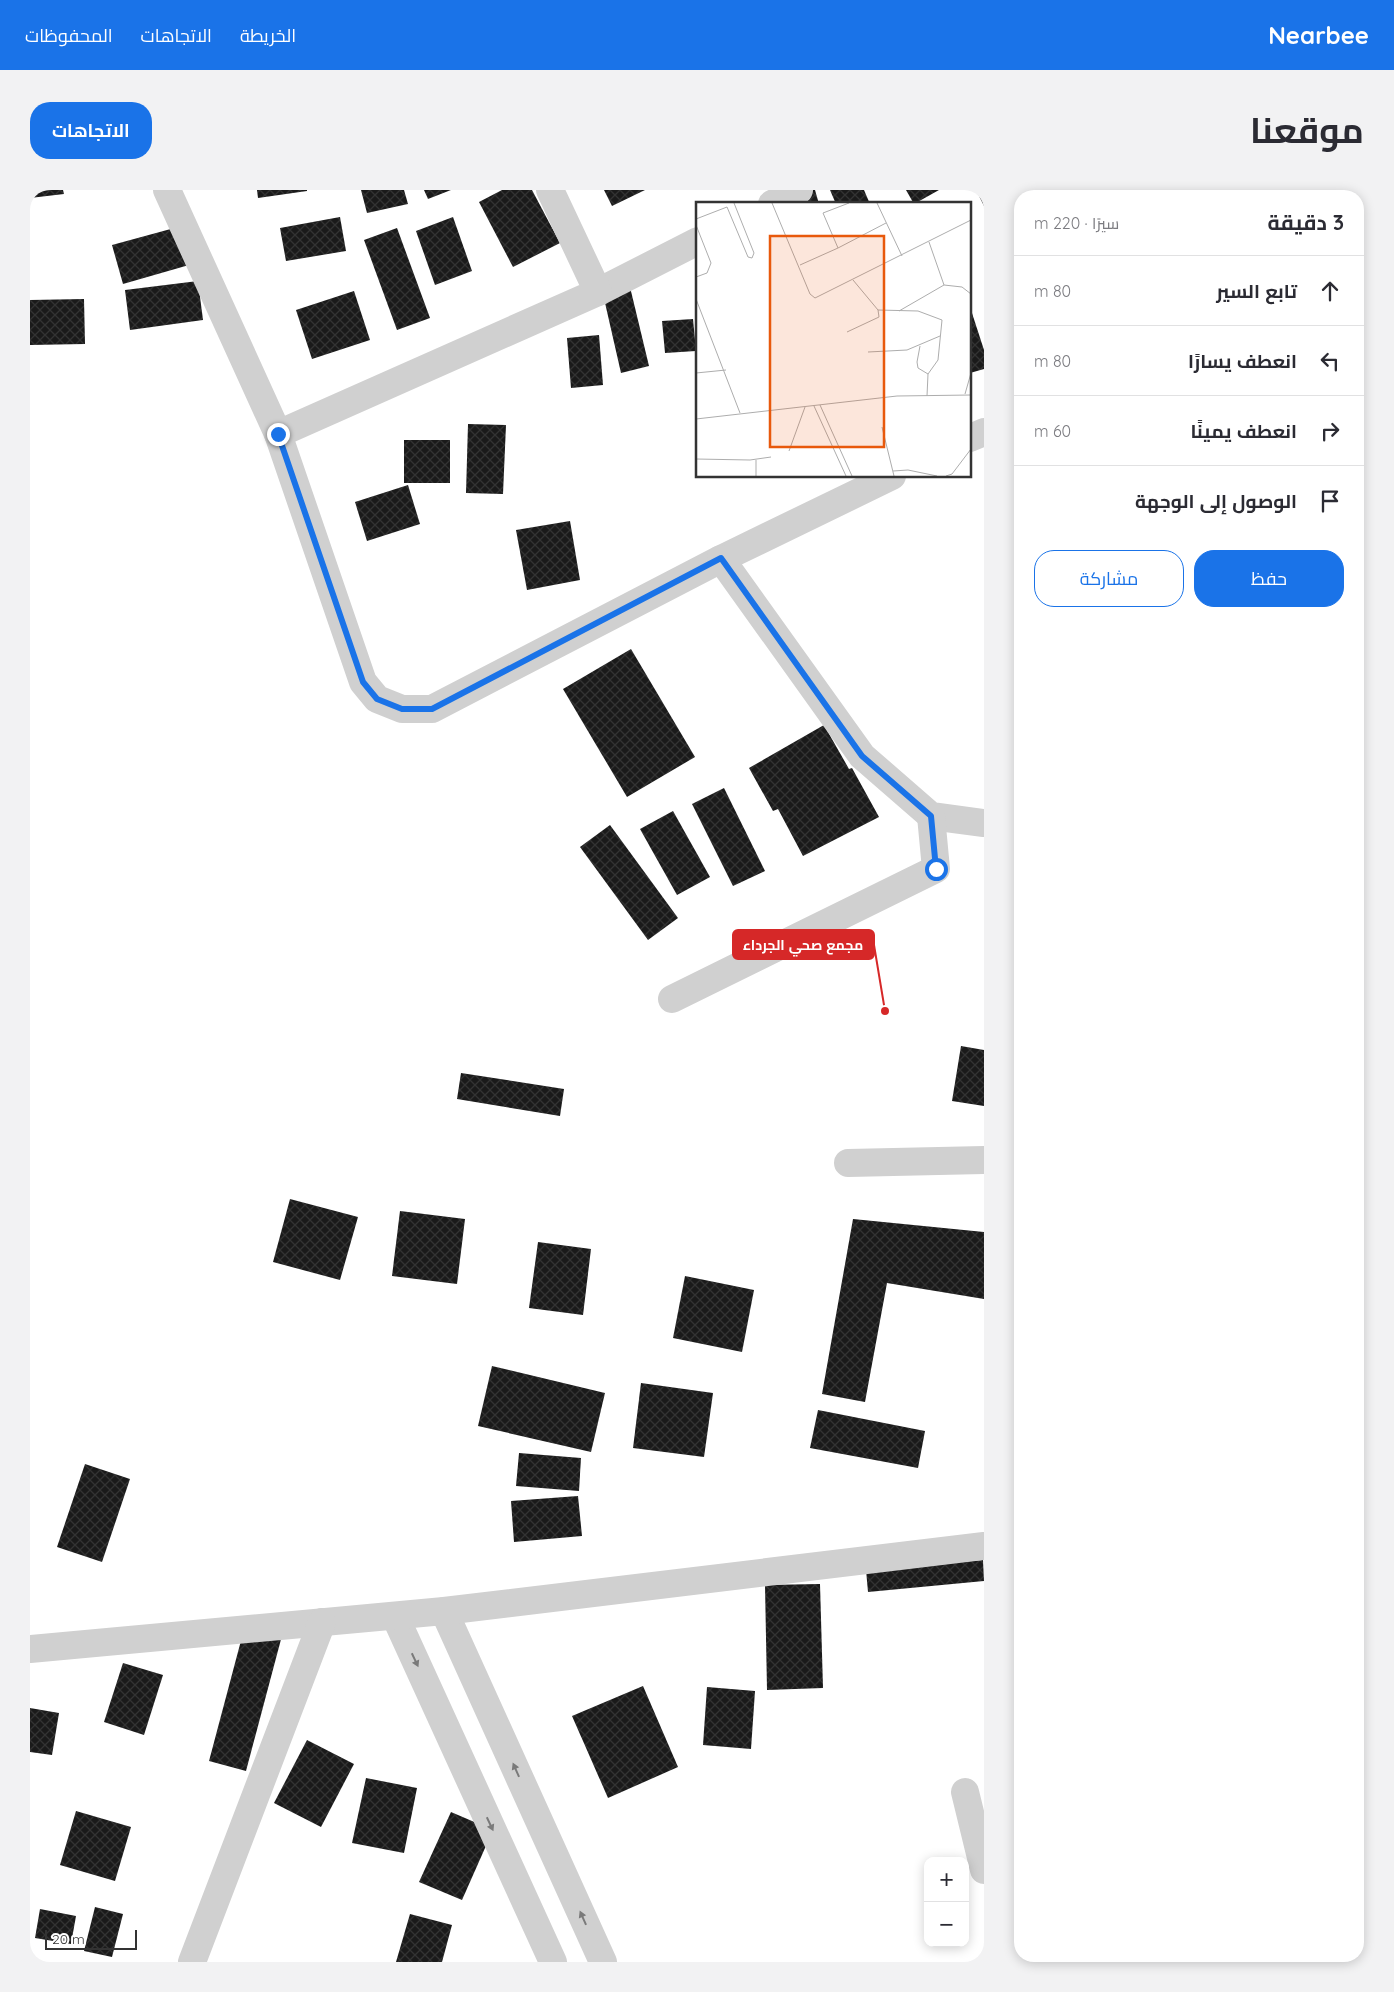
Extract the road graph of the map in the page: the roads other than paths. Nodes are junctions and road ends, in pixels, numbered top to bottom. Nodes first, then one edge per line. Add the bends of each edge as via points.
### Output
1 (167, 190) edge
2 (550, 190) edge
3 (799, 190) edge
4 (776, 202) edge
5 (696, 242) edge
6 (598, 292) junction
7 (984, 432) edge
8 (278, 434) junction
9 (972, 437) edge
10 (888, 478) edge
11 (721, 558) junction
12 (931, 816) junction
13 (984, 823) edge
14 (672, 999) dead end
15 (984, 1160) edge
16 (848, 1163) dead end
17 (984, 1546) edge
18 (444, 1611) junction
19 (395, 1616) junction
20 (322, 1622) junction
21 (30, 1649) edge
22 (965, 1792) dead end
23 (984, 1870) edge
24 (192, 1962) edge
25 (553, 1962) edge
26 (603, 1962) edge

1 - 8 street
2 - 6 street
3 - 4 street
5 - 6 street
6 - 8 street
7 - 9 street
8 - 11 street via 363,682 377,699 402,709 432,709
10 - 11 street
11 - 12 street via 862,756
12 - 13 street
12 - 14 street via 936,869
15 - 16 street
17 - 18 street
18 - 19 street
26 -> 18 street
19 - 20 street
19 -> 25 street
20 - 21 street
20 - 24 street
22 - 23 street

